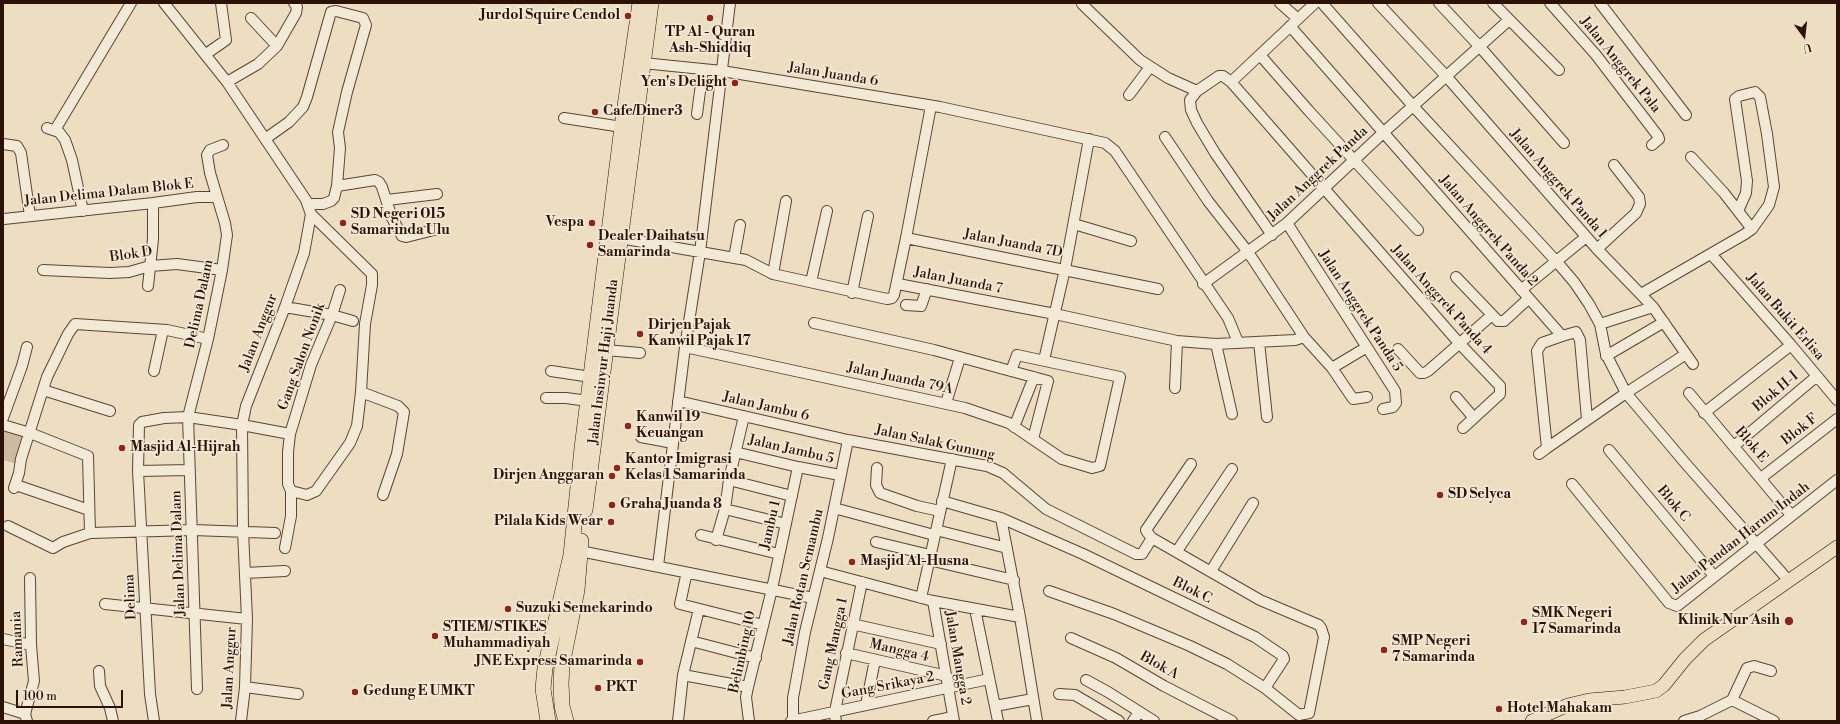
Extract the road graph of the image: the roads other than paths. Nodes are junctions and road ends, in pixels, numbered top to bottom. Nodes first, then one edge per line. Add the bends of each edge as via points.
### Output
1 (131, 3) edge
2 (164, 3) edge
3 (221, 3) edge
4 (294, 3) edge
5 (640, 3) edge
6 (651, 3) edge
7 (730, 3) edge
8 (1280, 3) edge
9 (1315, 3) edge
10 (1322, 3) edge
11 (1378, 3) edge
12 (1439, 3) edge
13 (1493, 3) edge
14 (1550, 3) edge
15 (1600, 3) edge
16 (1082, 4) dead end
17 (251, 18) dead end
18 (1298, 18) junction
19 (1509, 20) junction
20 (1290, 26) junction
21 (277, 46) junction
22 (1480, 47) junction
23 (206, 54) junction
24 (1260, 55) junction
25 (642, 64) junction
26 (1150, 67) junction
27 (703, 69) junction
28 (1559, 70) dead end
29 (722, 71) junction
30 (1446, 76) junction
31 (1227, 79) junction
32 (227, 82) junction
33 (1197, 91) junction
34 (1129, 95) dead end
35 (935, 106) junction
36 (1413, 106) junction
37 (697, 114) dead end
38 (1686, 115) dead end
39 (564, 118) dead end
40 (622, 127) junction
41 (1384, 132) junction
42 (1166, 137) dead end
43 (265, 139) junction
44 (1089, 139) junction
45 (1564, 143) dead end
46 (3, 144) edge
47 (223, 145) dead end
48 (1652, 146) dead end
49 (1691, 157) dead end
50 (1354, 160) junction
51 (1614, 165) dead end
52 (337, 186) junction
53 (1324, 188) junction
54 (437, 194) dead end
55 (217, 197) junction
56 (387, 200) junction
57 (786, 201) dead end
58 (153, 203) junction
59 (310, 209) junction
60 (83, 210) junction
61 (827, 211) dead end
62 (1738, 211) junction
63 (30, 216) junction
64 (868, 216) dead end
65 (4, 219) dead end
66 (1287, 223) junction
67 (1074, 224) junction
68 (740, 225) dead end
69 (438, 229) dead end
70 (1752, 229) junction
71 (1418, 230) dead end
72 (1272, 235) junction
73 (1586, 237) junction
74 (620, 238) junction
75 (906, 238) junction
76 (1130, 240) dead end
77 (1597, 249) junction
78 (700, 252) junction
79 (1248, 252) junction
80 (1711, 254) junction
81 (734, 258) junction
82 (1557, 262) junction
83 (150, 266) junction
84 (1065, 269) junction
85 (43, 270) dead end
86 (222, 270) junction
87 (773, 274) junction
88 (1456, 277) dead end
89 (811, 282) junction
90 (898, 284) junction
91 (1203, 284) junction
92 (148, 286) dead end
93 (927, 289) junction
94 (1158, 289) dead end
95 (340, 290) dead end
96 (1521, 290) junction
97 (852, 293) junction
98 (1641, 294) junction
99 (1528, 299) junction
100 (906, 305) dead end
101 (285, 307) junction
102 (1653, 307) junction
103 (1055, 314) junction
104 (332, 315) junction
105 (1492, 315) junction
106 (353, 321) dead end
107 (1664, 322) junction
108 (814, 323) dead end
109 (1600, 324) junction
110 (164, 330) junction
111 (1304, 336) junction
112 (1562, 336) junction
113 (208, 339) junction
114 (1177, 341) junction
115 (1238, 342) junction
116 (1259, 342) junction
117 (1459, 343) junction
118 (1216, 344) junction
119 (1791, 345) junction
120 (27, 347) dead end
121 (685, 347) junction
122 (1367, 347) junction
123 (1398, 349) dead end
124 (606, 350) junction
125 (640, 353) dead end
126 (1686, 354) junction
127 (1606, 356) junction
128 (960, 358) junction
129 (1044, 360) junction
130 (1693, 364) dead end
131 (1332, 368) junction
132 (154, 370) dead end
133 (552, 371) dead end
134 (1011, 372) junction
135 (1817, 376) junction
136 (1034, 377) junction
137 (594, 381) junction
138 (1175, 388) dead end
139 (43, 390) junction
140 (361, 392) junction
141 (1626, 393) junction
142 (1689, 393) dead end
143 (1368, 397) dead end
144 (1456, 397) dead end
145 (546, 398) dead end
146 (1837, 400) edge
147 (588, 401) junction
148 (678, 401) junction
149 (946, 403) junction
150 (1383, 409) dead end
151 (110, 411) dead end
152 (1704, 412) junction
153 (1232, 414) dead end
154 (744, 416) junction
155 (188, 417) junction
156 (1267, 417) dead end
157 (3, 418) edge
158 (1474, 418) junction
159 (1587, 419) junction
160 (1837, 419) edge
161 (3, 425) edge
162 (242, 425) junction
163 (1014, 427) junction
164 (1463, 428) dead end
165 (30, 433) junction
166 (290, 434) junction
167 (641, 437) dead end
168 (1033, 439) junction
169 (848, 440) junction
170 (673, 443) junction
171 (1734, 446) junction
172 (1547, 448) junction
173 (1609, 450) dead end
174 (735, 452) junction
175 (1539, 454) dead end
176 (952, 459) junction
177 (1191, 464) dead end
178 (798, 467) junction
179 (877, 468) dead end
180 (1232, 469) dead end
181 (190, 470) junction
182 (138, 471) junction
183 (840, 475) junction
184 (1761, 478) junction
185 (729, 480) junction
186 (1837, 480) edge
187 (1572, 484) dead end
188 (291, 491) junction
189 (383, 495) dead end
190 (792, 496) junction
191 (1253, 503) dead end
192 (941, 506) junction
193 (834, 508) junction
194 (724, 509) junction
195 (89, 510) junction
196 (1791, 515) junction
197 (1001, 518) junction
198 (786, 524) junction
199 (8, 526) dead end
200 (193, 530) junction
201 (243, 531) junction
202 (141, 532) junction
203 (90, 533) junction
204 (275, 533) dead end
205 (935, 533) junction
206 (701, 535) dead end
207 (1152, 538) junction
208 (716, 540) junction
209 (876, 542) dead end
210 (1755, 544) junction
211 (1837, 547) edge
212 (285, 548) dead end
213 (1007, 548) junction
214 (1177, 551) junction
215 (577, 554) junction
216 (779, 554) junction
217 (929, 558) junction
218 (658, 566) junction
219 (285, 571) dead end
220 (820, 571) junction
221 (1211, 571) junction
222 (245, 572) junction
223 (686, 576) dead end
224 (1714, 576) junction
225 (30, 578) dead end
226 (1014, 580) junction
227 (1789, 581) junction
228 (862, 582) junction
229 (772, 589) junction
230 (1049, 591) dead end
231 (813, 598) junction
232 (920, 598) junction
233 (933, 601) junction
234 (105, 604) dead end
235 (145, 608) junction
236 (699, 609) junction
237 (975, 609) junction
238 (195, 613) junction
239 (1020, 617) junction
240 (247, 619) junction
241 (852, 624) junction
242 (763, 625) junction
243 (1071, 638) dead end
244 (3, 639) edge
245 (691, 641) junction
246 (941, 644) junction
247 (31, 645) junction
248 (846, 653) junction
249 (756, 658) junction
250 (875, 660) junction
251 (1771, 670) dead end
252 (98, 672) dead end
253 (683, 675) junction
254 (947, 676) junction
255 (989, 679) junction
256 (1086, 680) dead end
257 (245, 687) junction
258 (748, 687) junction
259 (949, 688) junction
260 (1265, 688) junction
261 (197, 689) dead end
262 (298, 694) dead end
263 (1059, 694) dead end
264 (1033, 699) junction
265 (1732, 700) junction
266 (866, 705) junction
267 (995, 706) junction
268 (3, 707) edge
269 (1140, 712) junction
270 (835, 714) edge
271 (26, 717) edge
272 (1297, 718) edge
273 (954, 719) edge
274 (1536, 720) edge
275 (113, 721) edge
276 (154, 721) edge
277 (241, 721) edge
278 (548, 721) edge
279 (556, 721) edge
280 (566, 721) edge
281 (678, 721) edge
282 (749, 721) edge
283 (792, 721) edge
284 (933, 721) edge
285 (998, 721) edge
286 (1037, 721) edge
287 (1119, 721) edge
288 (1133, 721) edge
289 (1154, 721) edge
290 (1232, 721) edge
291 (1684, 721) edge
292 (1774, 721) edge

1 - 60 street via 51,129 63,136 69,148
2 - 23 street
3 - 23 street via 226,40
4 - 21 street via 297,7 296,13
5 - 40 highway, Jalan Insinyur Haji Juanda
6 - 25 highway, Jalan Insinyur Haji Juanda
7 - 29 street
8 - 18 street
9 - 18 street
10 - 36 street
11 - 30 street, Jalan Anggrek Panda 1
12 - 22 street
13 - 19 street
14 - 48 street, Jalan Anggrek Pala via 1596,55 1658,136 1659,139
15 - 38 street
16 - 26 street
17 - 21 street
18 - 20 street
19 - 22 street, Jalan Anggrek Panda
19 - 28 street
20 - 24 street
20 - 41 street, Jalan Anggrek Panda 2
21 - 32 street via 258,64
22 - 30 street, Jalan Anggrek Panda
22 - 45 street
23 - 32 street
24 - 31 street
24 - 50 street
25 - 27 street, Jalan Juanda 6
25 - 74 highway, Jalan Insinyur Haji Juanda
26 - 33 street
26 - 34 street
27 - 29 street, Jalan Juanda 6
27 - 37 street
29 - 35 street, Jalan Juanda 6
29 - 78 street
30 - 36 street, Jalan Anggrek Panda
30 - 73 street, Jalan Anggrek Panda 1
31 - 33 street via 1217,77
31 - 53 street, Jalan Anggrek Panda 4
32 - 43 street
33 - 72 street via 1190,101 1195,120
35 - 44 street, Jalan Juanda 6
35 - 75 street
36 - 41 street, Jalan Anggrek Panda
36 - 82 street
39 - 40 street
40 - 137 highway, Jalan Insinyur Haji Juanda
41 - 50 street, Jalan Anggrek Panda
41 - 96 street, Jalan Anggrek Panda 2
42 - 79 street via 1208,201
43 - 52 street via 289,122 303,106 331,12 363,18 366,25 338,132 340,148
43 - 59 street
44 - 67 street
44 - 91 street, Jalan Juanda 6 via 1105,143 1115,151
46 - 63 street via 17,146 21,152
47 - 55 street, Delima Dalam via 210,150 207,155
49 - 62 street
50 - 53 street, Jalan Anggrek Panda
50 - 71 street
51 - 77 street via 1639,197 1640,204 1636,213
52 - 56 street via 377,180
52 - 59 street via 333,200
53 - 66 street, Jalan Anggrek Panda
53 - 117 street, Jalan Anggrek Panda 4
54 - 56 street
55 - 58 street, Jalan Delima Dalam Blok E via 197,196
55 - 86 street, Delima Dalam via 227,230
56 - 69 street via 392,218 402,236
57 - 87 street
58 - 60 street, Jalan Delima Dalam Blok E
58 - 83 street
59 - 101 street, Jalan Anggur via 304,253
59 - 140 street via 372,274 365,324
60 - 63 street, Jalan Delima Dalam Blok E
61 - 89 street
62 - 70 street
62 - 70 street via 1746,193 1747,181 1735,99 1753,92 1759,95 1768,142 1773,193 1769,205
63 - 65 street, Jalan Delima Dalam Blok E
64 - 97 street
66 - 72 street, Jalan Anggrek Panda
66 - 122 street, Jalan Anggrek Panda 5
67 - 76 street
67 - 84 street
68 - 81 street
70 - 80 street
72 - 79 street, Jalan Anggrek Panda
73 - 77 street, Jalan Anggrek Panda 1
73 - 82 street
74 - 78 street, Jalan Juanda 7
74 - 124 highway, Jalan Insinyur Haji Juanda
75 - 84 street, Jalan Juanda 7D
75 - 90 street
77 - 98 street, Jalan Anggrek Panda 1
78 - 81 street, Jalan Juanda 7
78 - 121 street
79 - 91 street, Jalan Anggrek Panda
79 - 111 street
80 - 98 street
80 - 119 street, Jalan Bukit Erlisa
81 - 87 street, Jalan Juanda 7 via 750,261
82 - 96 street
82 - 109 street via 1574,282
83 - 85 street, Blok D via 110,274
83 - 86 street, Blok D via 177,264
83 - 92 street
84 - 94 street, Jalan Juanda 7D
84 - 103 street
86 - 113 street, Delima Dalam
87 - 89 street, Jalan Juanda 7
88 - 105 street
89 - 97 street, Jalan Juanda 7
90 - 93 street, Jalan Juanda 7
90 - 97 street, Jalan Juanda 7 via 894,296 888,299
91 - 115 street via 1230,322
93 - 100 street via 920,306
93 - 103 street, Jalan Juanda 7
95 - 104 street, Gang Salon Nonik
96 - 99 street, Jalan Anggrek Panda 2
98 - 102 street, Jalan Anggrek Panda 1
99 - 105 street via 1504,321 1498,321
99 - 112 street, Jalan Anggrek Panda 2
101 - 104 street
101 - 162 street, Jalan Anggur via 246,406
102 - 107 street, Jalan Anggrek Panda 1
102 - 109 street
103 - 114 street, Jalan Juanda 7
103 - 129 street
104 - 106 street
104 - 166 street, Gang Salon Nonik via 311,365
105 - 117 street
107 - 126 street, Jalan Anggrek Panda 1
107 - 127 street
108 - 128 street
109 - 127 street
110 - 113 street
110 - 132 street
110 - 139 street via 75,324 51,366
111 - 116 street, Jalan Juanda 7 via 1295,340
111 - 131 street
112 - 159 street via 1576,332 1580,340
112 - 172 street via 1542,343 1537,351
113 - 155 street, Delima Dalam
114 - 118 street, Jalan Juanda 7
114 - 138 street
115 - 116 street, Jalan Juanda 7
115 - 118 street, Jalan Juanda 7
116 - 156 street
117 - 123 street via 1424,373
117 - 158 street, Jalan Anggrek Panda 4 via 1501,389 1500,394
118 - 153 street
119 - 135 street, Jalan Bukit Erlisa
119 - 152 street
120 - 157 street
121 - 148 street
121 - 149 street, Jalan Juanda 79A
122 - 131 street
122 - 150 street, Jalan Anggrek Panda 5 via 1395,392 1396,402 1393,407
124 - 125 street
124 - 137 highway, Jalan Insinyur Haji Juanda
126 - 130 street, Jalan Anggrek Panda 1
126 - 141 street
127 - 141 street
128 - 134 street
128 - 149 street
129 - 134 street via 1017,355
129 - 168 street, Jalan Juanda 79A via 1120,377 1100,466 1092,468 1062,459
131 - 143 street via 1353,399
133 - 137 street
134 - 136 street
135 - 146 street, Jalan Bukit Erlisa
135 - 171 street, Blok H-I
136 - 163 street
136 - 168 street via 1048,381
137 - 147 highway, Jalan Insinyur Haji Juanda
137 - 215 highway, Jalan Insinyur Haji Juanda
139 - 151 street
139 - 165 street
140 - 188 street via 354,435 342,457 315,493 307,495
140 - 189 street via 403,410 397,454
141 - 159 street
141 - 210 street
142 - 152 street, Blok E
144 - 158 street
145 - 147 street
147 - 215 highway, Jalan Insinyur Haji Juanda
148 - 154 street, Jalan Jambu 6
148 - 170 street
149 - 163 street, Jalan Juanda 79A via 986,414
152 - 171 street, Blok E
154 - 169 street, Jalan Jambu 6
154 - 174 street
155 - 162 street
155 - 181 street, Jalan Delima Dalam
155 - 182 street, Delima via 164,418 142,422 139,425
158 - 164 street, Jalan Anggrek Panda 4
159 - 172 street
160 - 184 street, Blok F
161 - 165 street
162 - 166 street
162 - 201 street, Jalan Anggur
163 - 168 street, Jalan Juanda 79A
165 - 195 street via 88,456
165 - 195 street via 15,487
166 - 188 street, Gang Salon Nonik via 288,484
167 - 170 street
169 - 176 street, Jalan Salak Gunung
169 - 183 street, Jalan Rotan Semambu
170 - 218 street
171 - 184 street, Blok E
172 - 175 street
173 - 224 street, Blok C
174 - 178 street, Jalan Jambu 5
174 - 185 street
176 - 192 street
176 - 207 street, Jalan Salak Gunung via 994,468 1046,510 1136,554 1142,554
177 - 207 street via 1146,530
178 - 183 street, Jalan Jambu 5
178 - 190 street, Jambu 1
179 - 192 street via 876,484 880,493 918,506
180 - 214 street
181 - 182 street
181 - 200 street, Jalan Delima Dalam
182 - 202 street, Delima
183 - 193 street, Jalan Rotan Semambu
184 - 196 street, Blok E
185 - 190 street
185 - 194 street
186 - 196 street, Jalan Pandan Harum Indah
187 - 224 street, Jalan Pandan Harum Indah via 1673,606 1681,604
188 - 212 street, Gang Salon Nonik via 291,516
190 - 198 street, Jambu 1
191 - 221 street
192 - 197 street
192 - 205 street
193 - 205 street
193 - 220 street, Jalan Rotan Semambu
194 - 198 street
194 - 208 street
195 - 203 street
196 - 210 street, Jalan Pandan Harum Indah
197 - 213 street
197 - 260 street, Blok C via 1194,607 1255,637 1282,654 1284,659
198 - 216 street, Jambu 1
199 - 203 street via 53,548
200 - 201 street
200 - 202 street
200 - 238 street, Jalan Delima Dalam
201 - 204 street
201 - 222 street, Jalan Anggur
202 - 203 street
202 - 235 street, Delima
205 - 213 street
205 - 217 street
206 - 208 street
207 - 214 street
208 - 216 street
209 - 217 street
210 - 224 street, Jalan Pandan Harum Indah
210 - 227 street
211 - 227 main road
213 - 226 street
214 - 221 street
215 - 218 street
215 - 278 highway, Jalan Insinyur Haji Juanda via 545,668 543,689
215 - 279 highway via 554,662 551,699
215 - 280 highway, Jalan Insinyur Haji Juanda via 577,590 560,683
216 - 229 street, Jambu 1
217 - 226 street
217 - 232 street
218 - 229 street
219 - 222 street
220 - 228 street
220 - 231 street, Jalan Rotan Semambu
221 - 272 street via 1260,600 1321,628 1324,637 1309,713
222 - 240 street, Jalan Anggur
223 - 236 street via 680,604
225 - 247 street, Ramania
226 - 239 street
227 - 274 main road via 1704,640 1656,691 1568,705
228 - 232 street
228 - 241 street, Gang Mangga 1
229 - 231 street
229 - 242 street, Belimbing 10
230 - 260 street via 1106,610 1190,646 1227,664
231 - 283 street, Jalan Rotan Semambu via 800,657
232 - 233 street
233 - 237 street
233 - 246 street, Jalan Mangga 2
234 - 235 street
235 - 238 street
235 - 276 street, Delima
236 - 242 street
236 - 245 street
237 - 239 street
237 - 255 street
238 - 240 street
238 - 261 street, Jalan Delima Dalam
239 - 264 street
240 - 257 street, Jalan Anggur
241 - 246 street
241 - 248 street, Gang Mangga 1
242 - 249 street, Belimbing 10
243 - 290 street, Blok A via 1116,658
244 - 247 street
245 - 249 street
245 - 253 street
246 - 254 street, Jalan Mangga 2
247 - 271 street, Ramania via 34,681
248 - 250 street, Mangga 4
248 - 270 street, Gang Mangga 1
249 - 258 street, Belimbing 10
250 - 254 street, Mangga 4
250 - 266 street
251 - 265 street via 1754,666 1747,668
252 - 275 street via 100,686
253 - 258 street
253 - 281 street
254 - 259 street, Jalan Mangga 2
255 - 259 street, Gang Srikaya 2
255 - 267 street
256 - 269 street
257 - 262 street
257 - 277 street, Jalan Anggur
258 - 282 street, Belimbing 10 via 746,698
259 - 266 street, Gang Srikaya 2
259 - 273 street, Jalan Mangga 2
260 - 272 street
263 - 287 street via 1075,695
264 - 267 street
264 - 286 street
265 - 291 street
265 - 292 street
266 - 270 street, Gang Srikaya 2
267 - 285 street
268 - 271 street
269 - 288 street
269 - 289 street
270 - 283 street, Gang Srikaya 2
273 - 284 street

